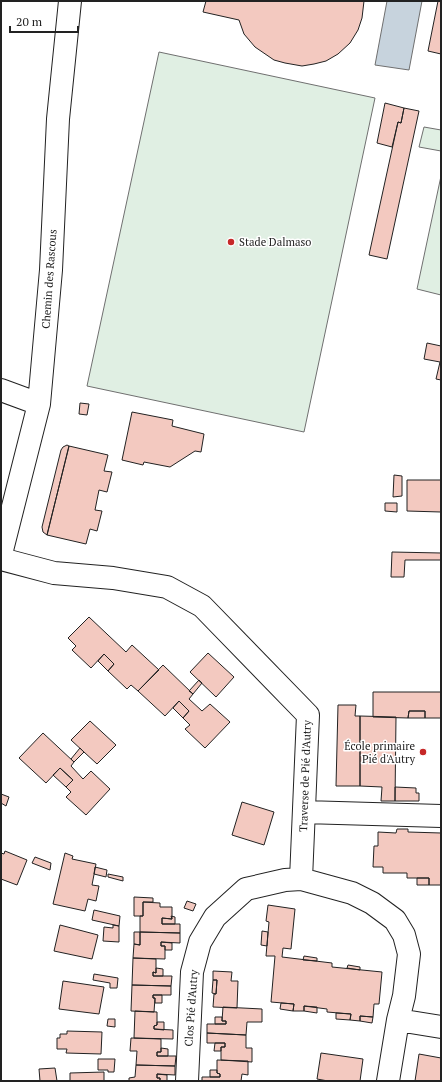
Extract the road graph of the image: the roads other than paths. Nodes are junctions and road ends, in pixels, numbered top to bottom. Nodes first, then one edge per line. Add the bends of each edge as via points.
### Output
1 (70, 1) edge
2 (1, 390) edge
3 (39, 404) junction
4 (1, 554) edge
5 (1, 559) edge
6 (304, 812) junction
7 (441, 816) edge
8 (300, 879) junction
9 (398, 1020) junction
10 (441, 1027) edge
11 (187, 1081) edge
12 (388, 1081) edge

1 - 3 street, Chemin des Rascous via 58,119 51,270
2 - 3 street
3 - 4 street, Chemin des Rascous
5 - 6 street, Traverse de Pié d'Autry via 54,573 113,578 167,587 202,606 308,715
6 - 7 street
6 - 8 street, Traverse de Pié d'Autry
8 - 9 street via 352,893 372,903 395,920 404,935 409,954
8 - 11 street, Clos Pié d'Autry via 246,889 215,917 200,942 192,972
9 - 10 street
9 - 12 street

